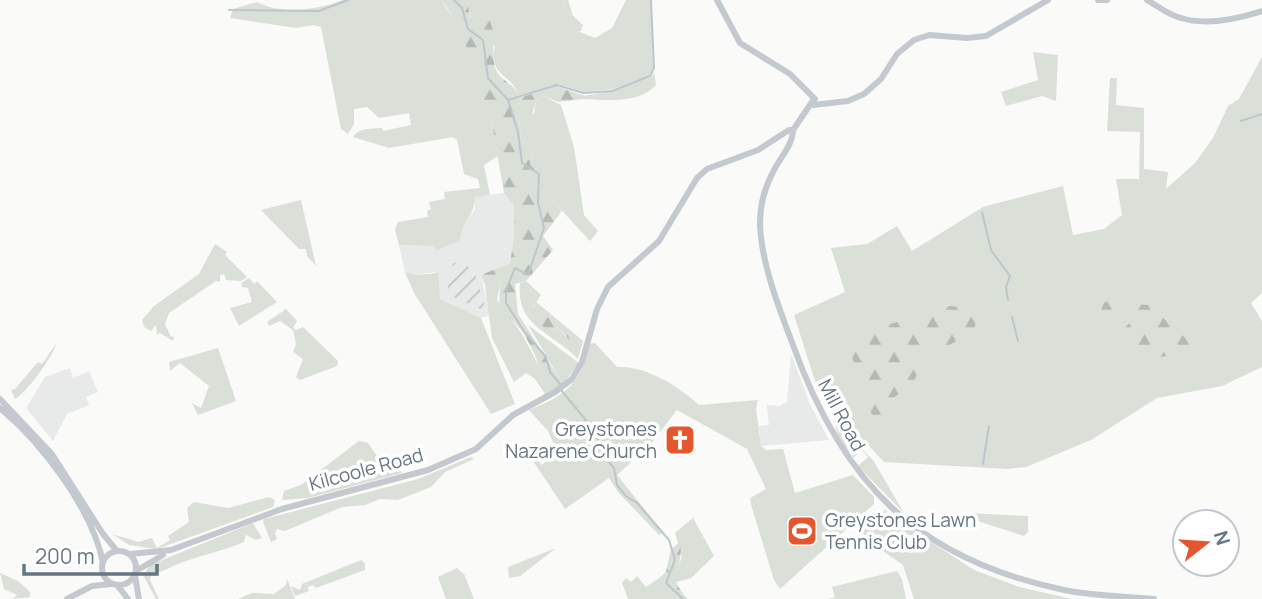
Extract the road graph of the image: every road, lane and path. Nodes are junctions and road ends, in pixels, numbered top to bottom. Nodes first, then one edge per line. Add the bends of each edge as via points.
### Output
1 (717, 0) edge
2 (1048, 0) edge
3 (1098, 0) edge
4 (1107, 0) edge
5 (1147, 0) edge
6 (1262, 10) edge
7 (815, 102) junction
8 (791, 133) junction
9 (0, 399) edge
10 (0, 408) edge
11 (170, 550) junction
12 (117, 551) junction
13 (130, 554) junction
14 (102, 565) junction
15 (135, 573) junction
16 (115, 585) junction
17 (92, 586) junction
18 (67, 599) edge
19 (128, 599) edge
20 (139, 599) edge
21 (1154, 599) edge

1 - 7 main road via 740,43 790,74
2 - 7 main road via 986,36 929,35 914,40 864,94 847,101
3 - 4 main road
5 - 6 main road via 1189,20 1231,19
7 - 8 main road
8 - 11 main road, Kilcoole Road via 707,169 697,178 659,241 608,287 594,315 582,362 568,382 513,415 476,449 428,470 282,509
8 - 21 main road, Mill Road via 763,198 762,240 803,373 820,413 857,473 904,518 960,556 1067,591
9 - 12 main road via 52,454
10 - 14 main road via 38,446 65,485 97,538
11 - 13 main road
11 - 15 main road
12 - 13 main road
12 - 14 main road
13 - 15 main road
14 - 16 main road via 105,578
14 - 17 main road
15 - 16 main road via 127,583
15 - 20 main road
16 - 17 main road
16 - 19 main road
17 - 18 main road

